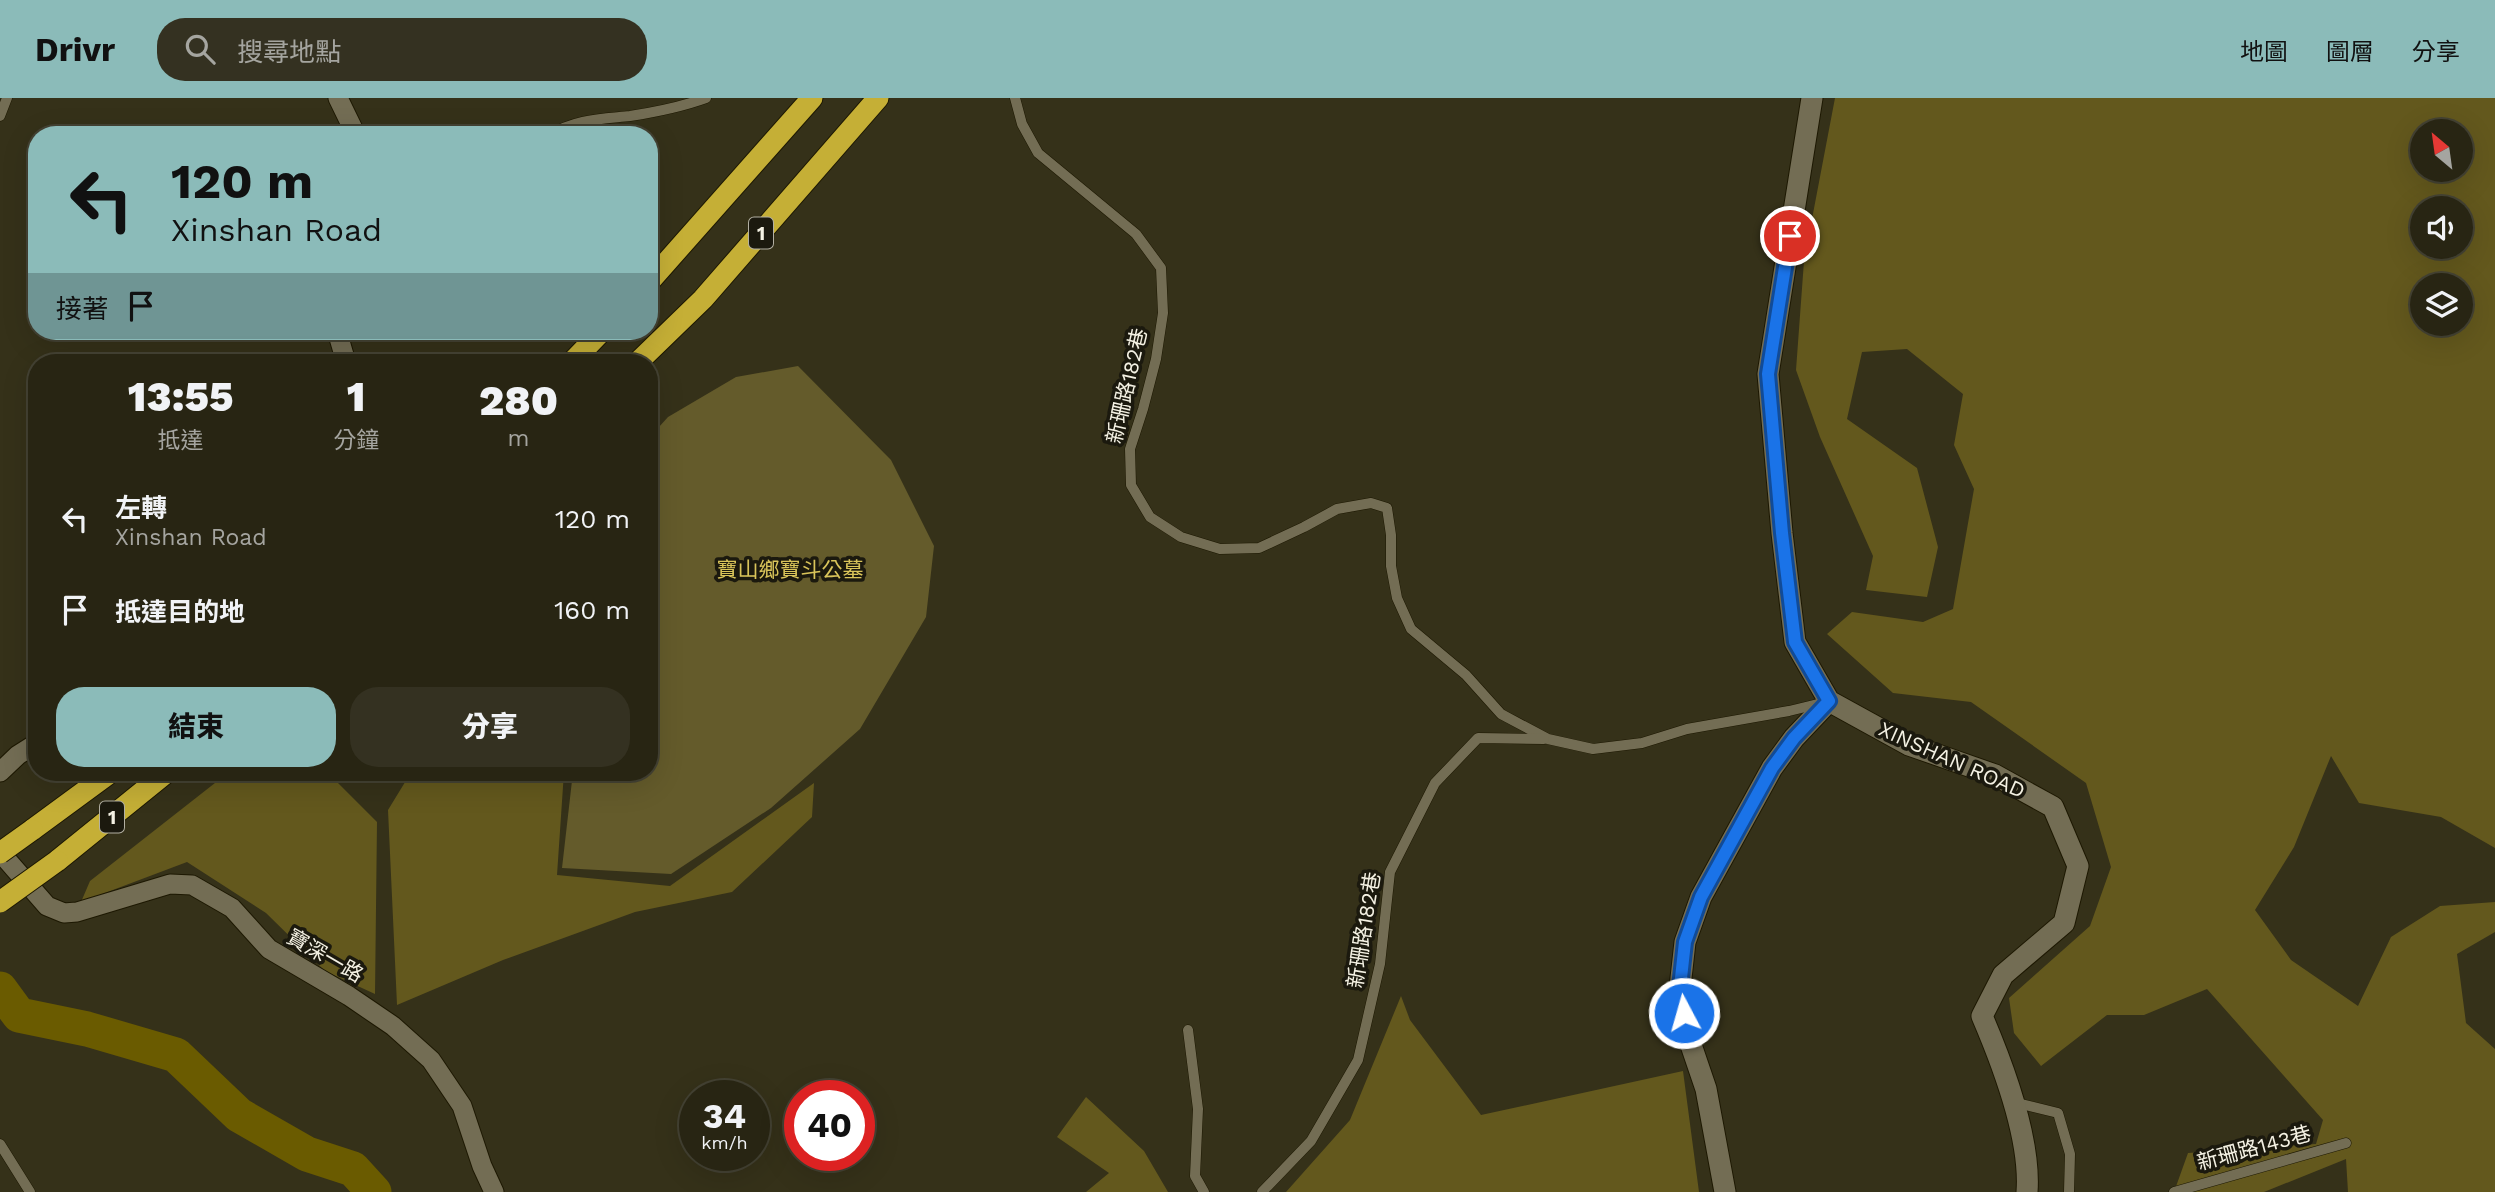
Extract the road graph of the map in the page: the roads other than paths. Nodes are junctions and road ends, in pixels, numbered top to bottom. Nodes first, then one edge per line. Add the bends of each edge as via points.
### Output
1 (7, 98) edge
2 (338, 98) edge
3 (706, 98) edge
4 (812, 98) edge
5 (878, 98) edge
6 (1015, 98) edge
7 (1812, 98) edge
8 (0, 116) edge
9 (352, 126) edge
10 (565, 126) edge
11 (658, 272) edge
12 (594, 340) edge
13 (580, 354) edge
14 (646, 354) edge
15 (1829, 701) junction
16 (1548, 738) junction
17 (28, 749) edge
18 (0, 772) edge
19 (99, 781) edge
20 (156, 781) edge
21 (0, 852) edge
22 (0, 901) edge
23 (1188, 1030) dead end
24 (2012, 1102) junction
25 (2346, 1143) dead end
26 (0, 1144) edge
27 (30, 1192) edge
28 (494, 1192) edge
29 (1204, 1192) edge
30 (1262, 1192) edge
31 (1725, 1192) edge
32 (2027, 1192) edge
33 (2069, 1192) edge
34 (2174, 1192) edge

1 - 8 lane
2 - 9 street
3 - 10 lane via 680,108
4 - 11 highway, 1
5 - 14 highway, 1 via 703,299
6 - 16 lane, 新珊路182巷 via 1022,124 1038,153 1136,234 1161,268 1163,313 1156,359 1130,449 1131,485 1150,517 1181,537 1220,549 1259,548 1337,509 1371,503 1387,508 1397,598 1411,629 1466,675 1501,714
7 - 15 street via 1768,374 1795,642
12 - 13 highway
15 - 16 lane, 新珊路182巷 via 1687,729 1642,743 1593,749
15 - 24 street, XINSHAN ROAD via 1909,745 1995,775 2053,807 2078,866 2064,923 2003,975 1982,1017
15 - 31 street via 1772,768 1701,897 1685,942 1680,987 1689,1039 1706,1089
16 - 30 lane, 新珊路182巷 via 1478,738 1435,783 1390,872 1380,964 1358,1060 1311,1141
17 - 18 street
19 - 21 highway, 1, bridge
20 - 22 highway, 1, bridge via 58,861
21 - 28 street, 寶深一路 via 55,911 77,912 170,884 200,888 232,908 269,949 393,1026 430,1060 462,1106
23 - 29 lane via 1198,1109 1195,1176
24 - 32 street, XINSHAN ROAD via 2028,1168
24 - 33 lane via 2058,1112 2070,1154
25 - 34 lane, 新珊路143巷
26 - 27 lane

